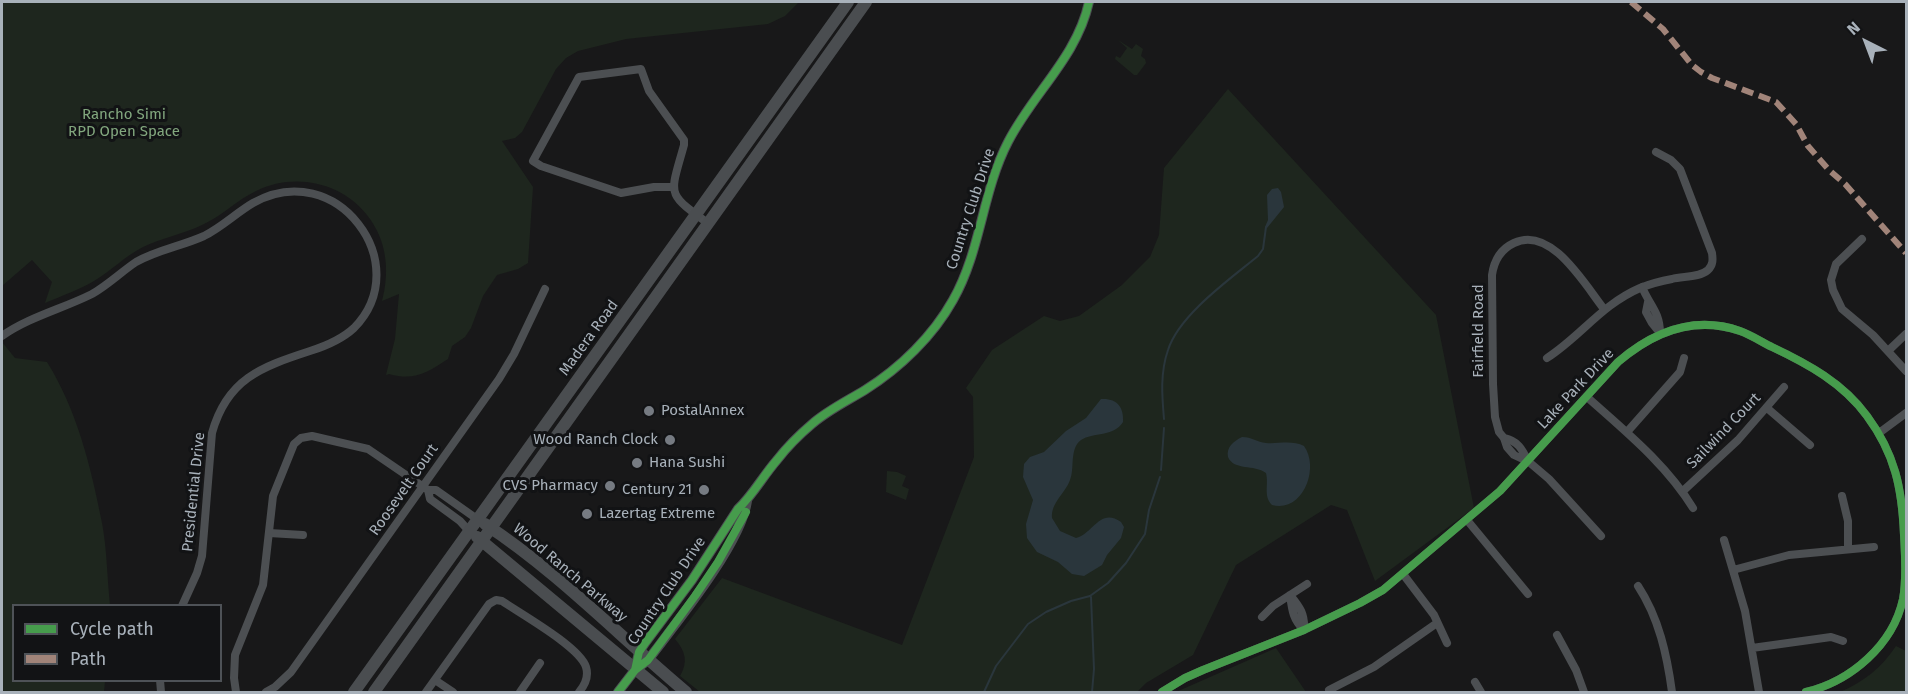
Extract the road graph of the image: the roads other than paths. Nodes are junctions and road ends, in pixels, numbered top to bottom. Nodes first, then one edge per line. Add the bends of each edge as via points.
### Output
1 (848, 2) edge
2 (867, 2) edge
3 (1089, 2) edge
4 (1656, 152) dead end
5 (673, 186) junction
6 (697, 215) junction
7 (709, 224) junction
8 (1862, 239) dead end
9 (1642, 287) junction
10 (544, 289) dead end
11 (1604, 309) junction
12 (1660, 333) junction
13 (1906, 334) edge
14 (2, 336) edge
15 (1888, 351) junction
16 (1547, 358) dead end
17 (1684, 358) dead end
18 (1906, 371) edge
19 (1784, 387) dead end
20 (1587, 397) junction
21 (1767, 408) junction
22 (1906, 413) edge
23 (1627, 432) junction
24 (1879, 433) junction
25 (1810, 445) dead end
26 (1528, 462) junction
27 (426, 488) junction
28 (1683, 491) junction
29 (1842, 496) dead end
30 (1693, 508) dead end
31 (1905, 512) edge
32 (477, 519) junction
33 (1467, 520) junction
34 (491, 528) junction
35 (469, 531) junction
36 (269, 532) junction
37 (303, 535) dead end
38 (1601, 536) dead end
39 (1724, 540) dead end
40 (482, 541) junction
41 (1874, 547) dead end
42 (1848, 549) junction
43 (1733, 570) junction
44 (1403, 574) junction
45 (1307, 584) dead end
46 (1638, 586) dead end
47 (1528, 594) dead end
48 (1290, 595) junction
49 (1905, 599) edge
50 (183, 604) edge
51 (1262, 617) dead end
52 (1437, 622) junction
53 (1304, 630) junction
54 (1557, 635) dead end
55 (1843, 641) dead end
56 (1447, 643) dead end
57 (1752, 648) junction
58 (644, 656) junction
59 (540, 663) dead end
60 (635, 670) junction
61 (435, 680) junction
62 (1474, 682) dead end
63 (1329, 690) dead end
64 (236, 693) edge
65 (266, 693) edge
66 (354, 693) edge
67 (374, 693) edge
68 (426, 693) edge
69 (453, 693) edge
70 (520, 693) edge
71 (579, 693) edge
72 (618, 693) edge
73 (663, 693) edge
74 (686, 693) edge
75 (1162, 693) edge
76 (1481, 693) edge
77 (1584, 693) edge
78 (1672, 693) edge
79 (1759, 693) edge
80 (1806, 693) edge

1 - 6 main road, Madera Road
2 - 7 main road, Madera Road
3 - 58 street, Country Club Drive via 1072,46 1020,121 1000,159 971,259 948,309 898,365 814,422 777,459 747,500 746,511 718,562
4 - 9 street via 1680,169 1713,261 1700,274
5 - 5 street via 621,193 533,161 579,77 641,69 648,91 684,140
5 - 6 street via 677,199
6 - 7 street
6 - 32 main road, Madera Road
7 - 34 main road, Madera Road
8 - 15 street via 1836,264 1831,280 1833,290 1842,309
9 - 11 street
9 - 12 street via 1648,303 1646,312
10 - 27 street, Roosevelt Court via 503,373
11 - 16 street
11 - 26 street, Fairfield Road via 1568,261 1545,243 1519,241 1497,258 1492,275 1495,417 1499,432 1521,447
12 - 20 street, Lake Park Drive via 1625,356
12 - 24 street, Lake Park Drive via 1687,326 1739,331 1833,381
13 - 15 street
14 - 50 street, Presidential Drive via 98,291 144,258 206,235 276,194 301,191 326,197 346,210 364,231 375,261 375,275 371,299 360,320 337,340 253,373 232,391 216,417 202,556
15 - 18 street
17 - 23 street via 1680,372
19 - 21 street, Sailwind Court
20 - 23 street
20 - 26 street, Lake Park Drive
21 - 25 street
21 - 28 street, Sailwind Court
22 - 24 street
23 - 28 street
24 - 31 street, Lake Park Drive via 1897,471
26 - 33 street, Lake Park Drive
26 - 38 street, Fairfield Road via 1549,479
27 - 32 street, Wood Ranch Parkway via 436,489
27 - 35 street, Wood Ranch Parkway via 430,499
27 - 36 street, Wood Ranch Parkway via 368,449 312,436 298,440 291,449 273,496
27 - 65 street, Roosevelt Court via 291,672
28 - 30 street
29 - 42 street via 1848,521
31 - 49 street, Lake Park Drive
32 - 34 main road, Wood Ranch Parkway
32 - 35 main road, Madera Road
33 - 44 street, Lake Park Drive
33 - 47 street
34 - 40 main road, Madera Road
34 - 58 main road, Wood Ranch Parkway
35 - 40 main road, Wood Ranch Parkway
35 - 66 main road, Madera Road
36 - 37 street
36 - 64 street via 263,585 235,655
39 - 43 street
40 - 60 main road, Wood Ranch Parkway
40 - 67 main road, Madera Road
41 - 42 street
42 - 43 street via 1789,555
43 - 57 street
44 - 52 street
44 - 53 street, Lake Park Drive via 1360,603
45 - 48 street
46 - 78 street via 1647,599 1663,644
48 - 51 street
48 - 53 street via 1305,618
49 - 80 street, Lake Park Drive via 1882,641 1867,659 1835,683
52 - 56 street
52 - 63 street via 1374,667
53 - 75 street, Lake Park Drive via 1203,670
54 - 77 street
55 - 57 street via 1830,637
57 - 79 street
58 - 60 street, Country Club Drive
58 - 74 main road, Wood Ranch Parkway
59 - 70 street
60 - 72 street, Country Club Drive
60 - 73 main road, Wood Ranch Parkway
61 - 68 street
61 - 69 street
61 - 71 street via 489,604 496,600 578,654 587,677
62 - 76 street

